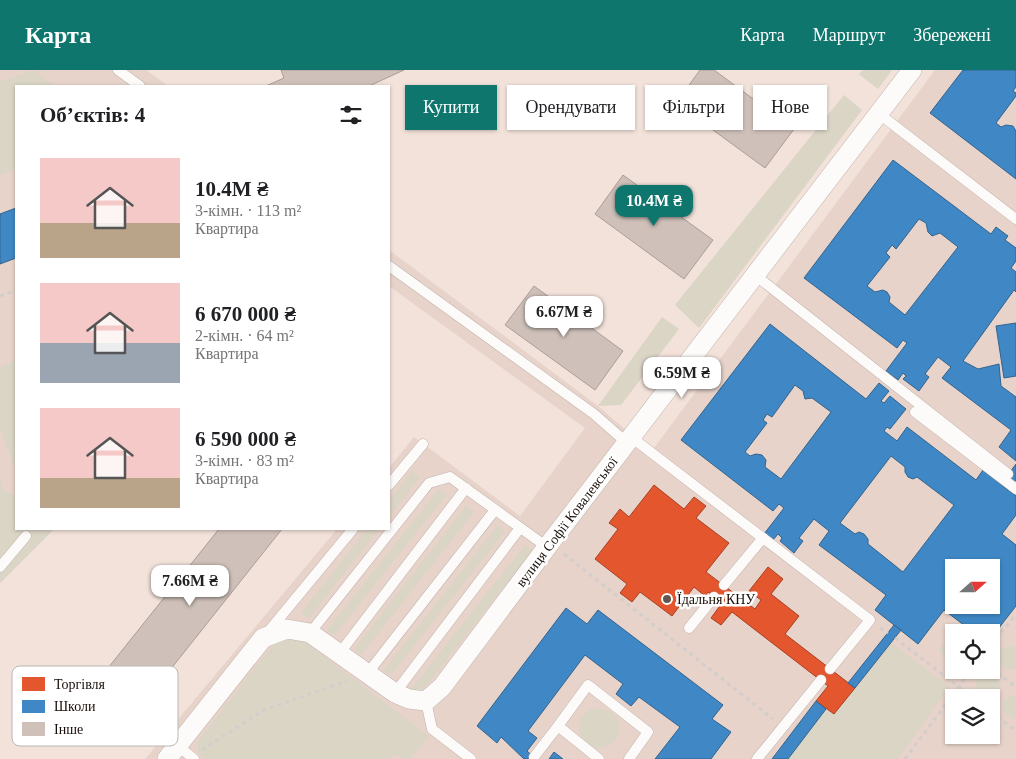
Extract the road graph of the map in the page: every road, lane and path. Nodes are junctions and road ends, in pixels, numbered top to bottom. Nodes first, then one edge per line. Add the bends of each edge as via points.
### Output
1 (118, 70) edge
2 (912, 70) edge
3 (139, 85) edge
4 (878, 113) junction
5 (1016, 219) edge
6 (390, 267) edge
7 (755, 275) junction
8 (15, 290) edge
9 (0, 296) edge
10 (702, 368) dead end
11 (724, 384) dead end
12 (915, 412) dead end
13 (629, 440) junction
14 (422, 444) dead end
15 (1008, 474) dead end
16 (390, 484) edge
17 (466, 488) junction
18 (1016, 489) edge
19 (495, 510) junction
20 (520, 528) junction
21 (352, 530) edge
22 (26, 536) dead end
23 (763, 538) junction
24 (547, 547) junction
25 (569, 558) dead end
26 (0, 567) edge
27 (724, 585) dead end
28 (714, 597) dead end
29 (1016, 614) edge
30 (689, 628) dead end
31 (310, 633) junction
32 (1000, 634) edge
33 (263, 638) junction
34 (895, 638) dead end
35 (339, 654) junction
36 (830, 669) dead end
37 (1000, 675) edge
38 (359, 677) junction
39 (964, 679) edge
40 (820, 680) dead end
41 (958, 686) junction
42 (1016, 687) edge
43 (962, 689) edge
44 (395, 693) junction
45 (426, 701) junction
46 (1000, 719) edge
47 (558, 726) junction
48 (783, 727) junction
49 (1016, 731) edge
50 (182, 755) edge
51 (534, 757) dead end
52 (471, 759) edge
53 (599, 759) edge
54 (629, 759) edge
55 (757, 759) edge
56 (905, 759) edge

1 - 3 lane
2 - 4 street, вулиця Софії Ковалевської
4 - 5 lane
4 - 7 street, вулиця Софії Ковалевської
6 - 13 lane
7 - 13 street, вулиця Софії Ковалевської
7 - 15 lane
8 - 9 path
10 - 11 path
12 - 18 lane
13 - 23 lane
13 - 24 street, вулиця Софії Ковалевської
14 - 16 lane
17 - 19 lane
17 - 31 lane via 450,477 429,483
17 - 35 lane
19 - 20 lane
19 - 38 lane
20 - 24 lane
20 - 44 lane
21 - 33 lane
22 - 26 lane
23 - 27 lane
23 - 36 lane via 870,620
24 - 45 street, вулиця Софії Ковалевської via 442,687
25 - 48 path
28 - 30 lane
29 - 32 path
31 - 33 street via 287,629
31 - 35 street
33 - 50 street
34 - 41 path
35 - 38 street
37 - 42 path
38 - 44 street
38 - 50 path via 264,710 198,753
39 - 41 path
40 - 48 lane
41 - 43 path
41 - 56 path
44 - 45 street
45 - 52 lane via 432,728
46 - 49 path
47 - 51 lane
47 - 53 lane
47 - 54 lane via 588,685 648,732
48 - 55 lane

